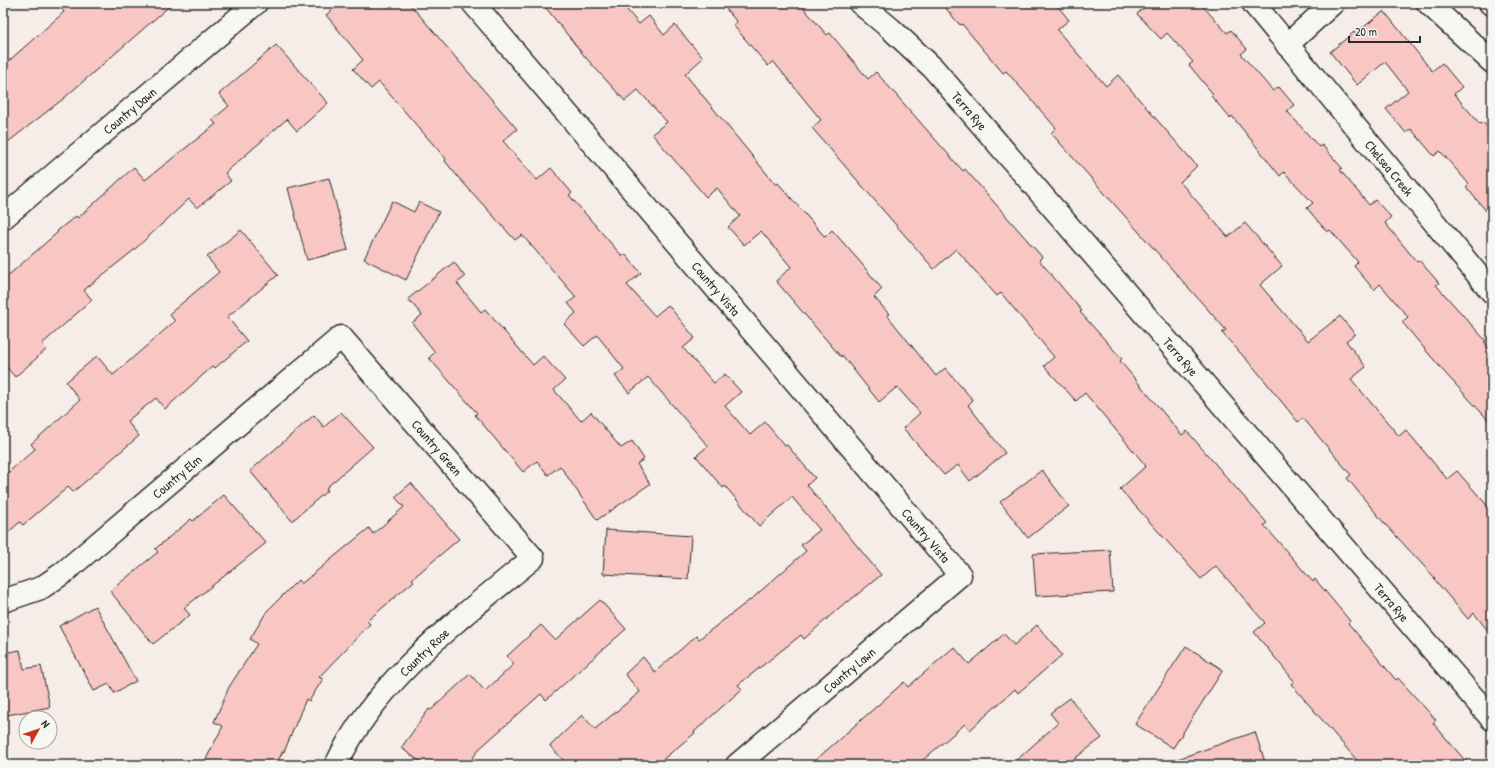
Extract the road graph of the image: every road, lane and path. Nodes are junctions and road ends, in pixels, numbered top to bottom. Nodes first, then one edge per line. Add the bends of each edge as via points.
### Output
1 (256, 3) edge
2 (473, 3) edge
3 (860, 3) edge
4 (1253, 3) edge
5 (1333, 3) edge
6 (1428, 3) edge
7 (1287, 45) junction
8 (1490, 55) edge
9 (3, 218) edge
10 (1492, 292) edge
11 (342, 337) joint
12 (533, 558) joint
13 (960, 575) joint
14 (3, 601) edge
15 (1492, 719) edge
16 (336, 765) edge
17 (737, 765) edge

1 - 9 street, Country Dawn
2 - 13 street, Country Vista
3 - 15 street, Terra Rye via 933,68
4 - 7 street, Chelsea Creek
5 - 7 street
6 - 8 street
7 - 10 street, Chelsea Creek
11 - 12 street, Country Green
11 - 14 street, Country Elm via 63,573 41,588
12 - 16 street, Country Rose via 414,660 385,691 359,725
13 - 17 street, Country Lawn

